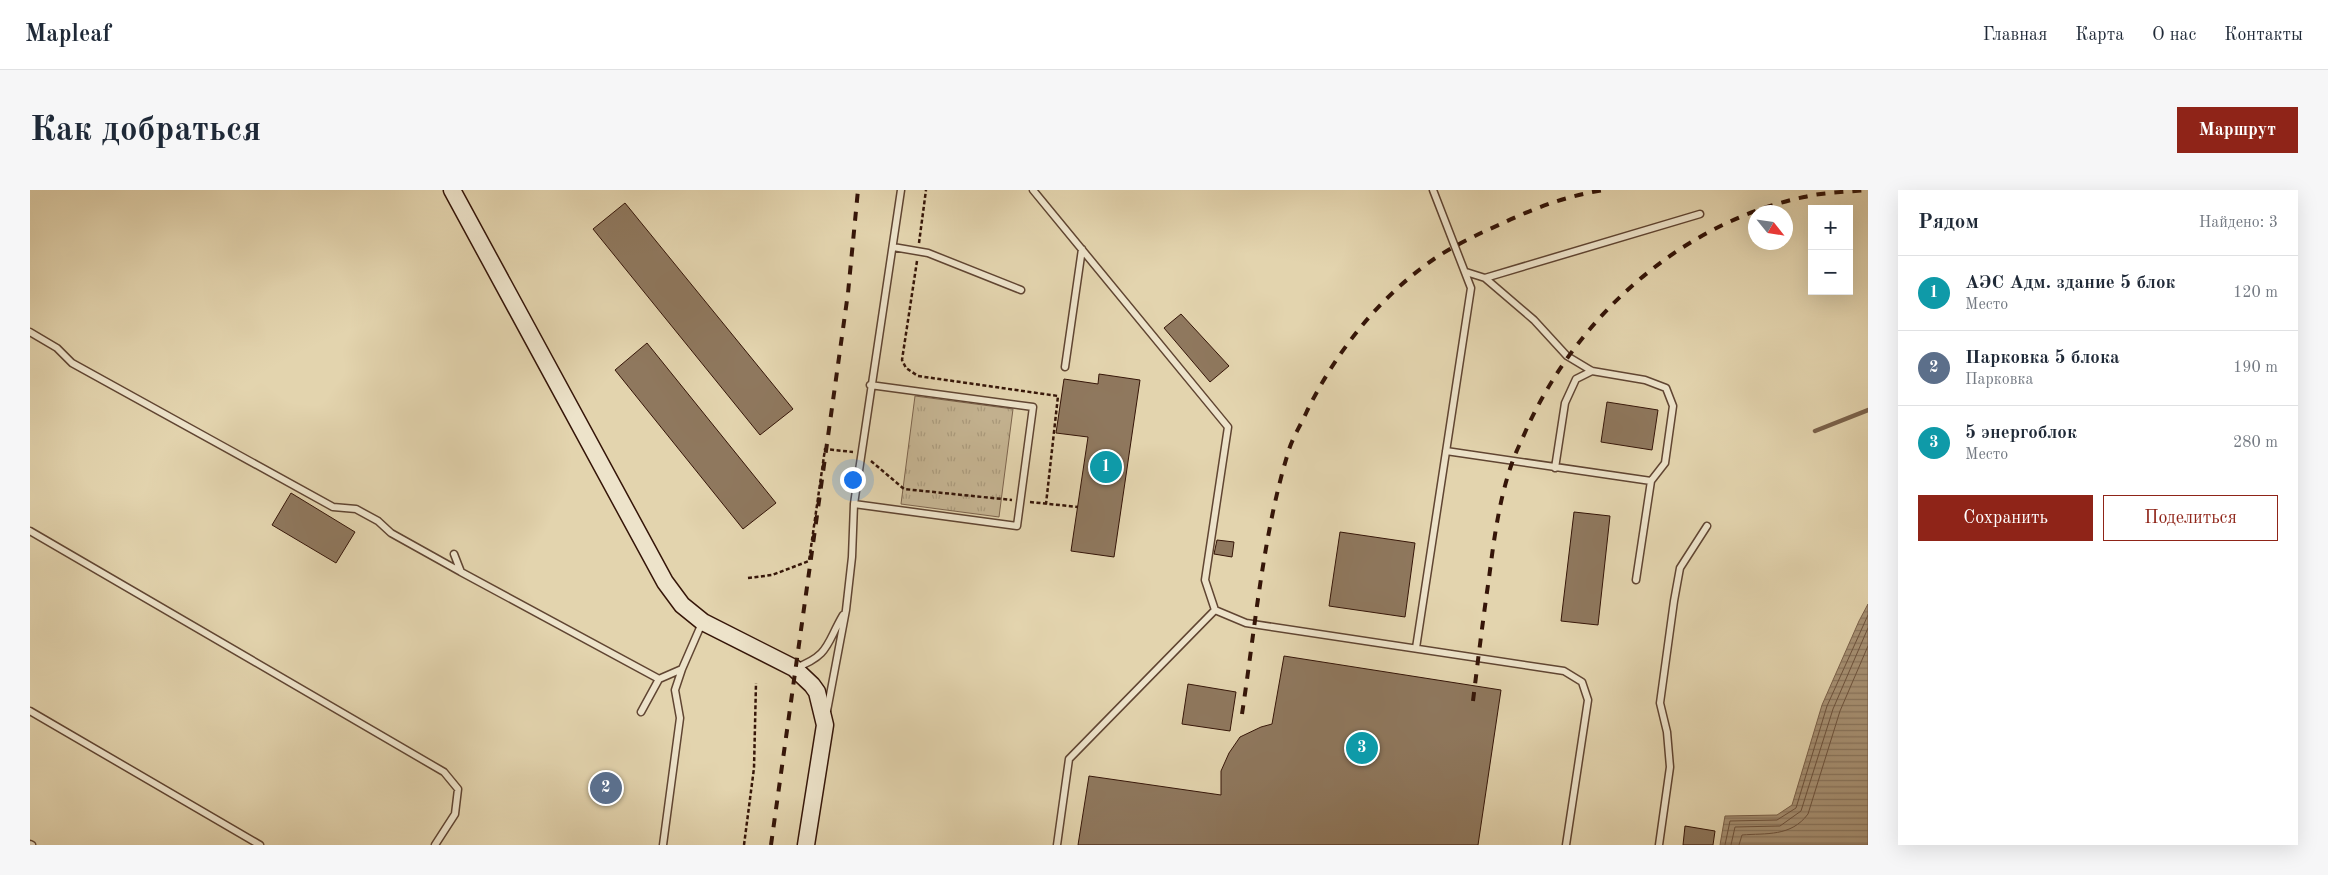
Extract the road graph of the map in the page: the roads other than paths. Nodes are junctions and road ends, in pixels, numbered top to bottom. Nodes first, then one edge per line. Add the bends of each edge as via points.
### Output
1 (452, 190) edge
2 (901, 190) edge
3 (1033, 190) edge
4 (1433, 190) edge
5 (1700, 214) dead end
6 (893, 247) junction
7 (1082, 250) junction
8 (1466, 272) junction
9 (1485, 278) junction
10 (1021, 290) dead end
11 (30, 332) edge
12 (1065, 367) dead end
13 (1592, 371) junction
14 (870, 385) junction
15 (1446, 451) junction
16 (1555, 468) junction
17 (1651, 482) junction
18 (854, 504) junction
19 (1707, 526) dead end
20 (30, 530) edge
21 (454, 554) dead end
22 (461, 572) junction
23 (1636, 580) dead end
24 (846, 610) junction
25 (1215, 610) junction
26 (703, 622) junction
27 (1416, 648) junction
28 (794, 668) junction
29 (682, 669) junction
30 (659, 678) junction
31 (30, 711) edge
32 (641, 712) dead end
33 (824, 725) junction
34 (260, 845) edge
35 (435, 845) edge
36 (663, 845) edge
37 (806, 845) edge
38 (1057, 845) edge
39 (1566, 845) edge
40 (1659, 845) edge

1 - 26 main road via 665,582 682,605
2 - 6 lane
3 - 7 lane
4 - 8 lane
5 - 9 lane
6 - 10 lane via 928,253
6 - 14 lane
7 - 12 lane
7 - 25 lane via 1228,427 1205,580
8 - 9 lane
8 - 15 lane via 1472,288
9 - 13 lane via 1534,320 1567,356
11 - 22 lane via 57,348 72,363 333,507 356,509 424,553
13 - 16 lane via 1576,379 1565,404
13 - 17 lane via 1645,380 1666,388 1674,406 1665,463
14 - 18 lane
14 - 18 lane via 1033,406 1021,501 1017,526
15 - 16 lane
15 - 27 lane
16 - 17 lane
17 - 23 lane
18 - 24 lane
19 - 40 lane via 1680,568 1674,600 1660,703 1670,767
20 - 35 lane via 444,772 458,789 454,814
21 - 22 lane
22 - 30 lane
24 - 28 lane via 820,656
24 - 33 lane
25 - 27 lane via 1246,623
25 - 38 lane via 1069,759
26 - 28 main road
26 - 29 lane
27 - 39 lane via 1564,671 1582,682 1588,700
28 - 33 main road via 817,692
29 - 30 lane
29 - 36 lane via 675,690 680,718
30 - 32 lane
31 - 34 lane
33 - 37 main road

